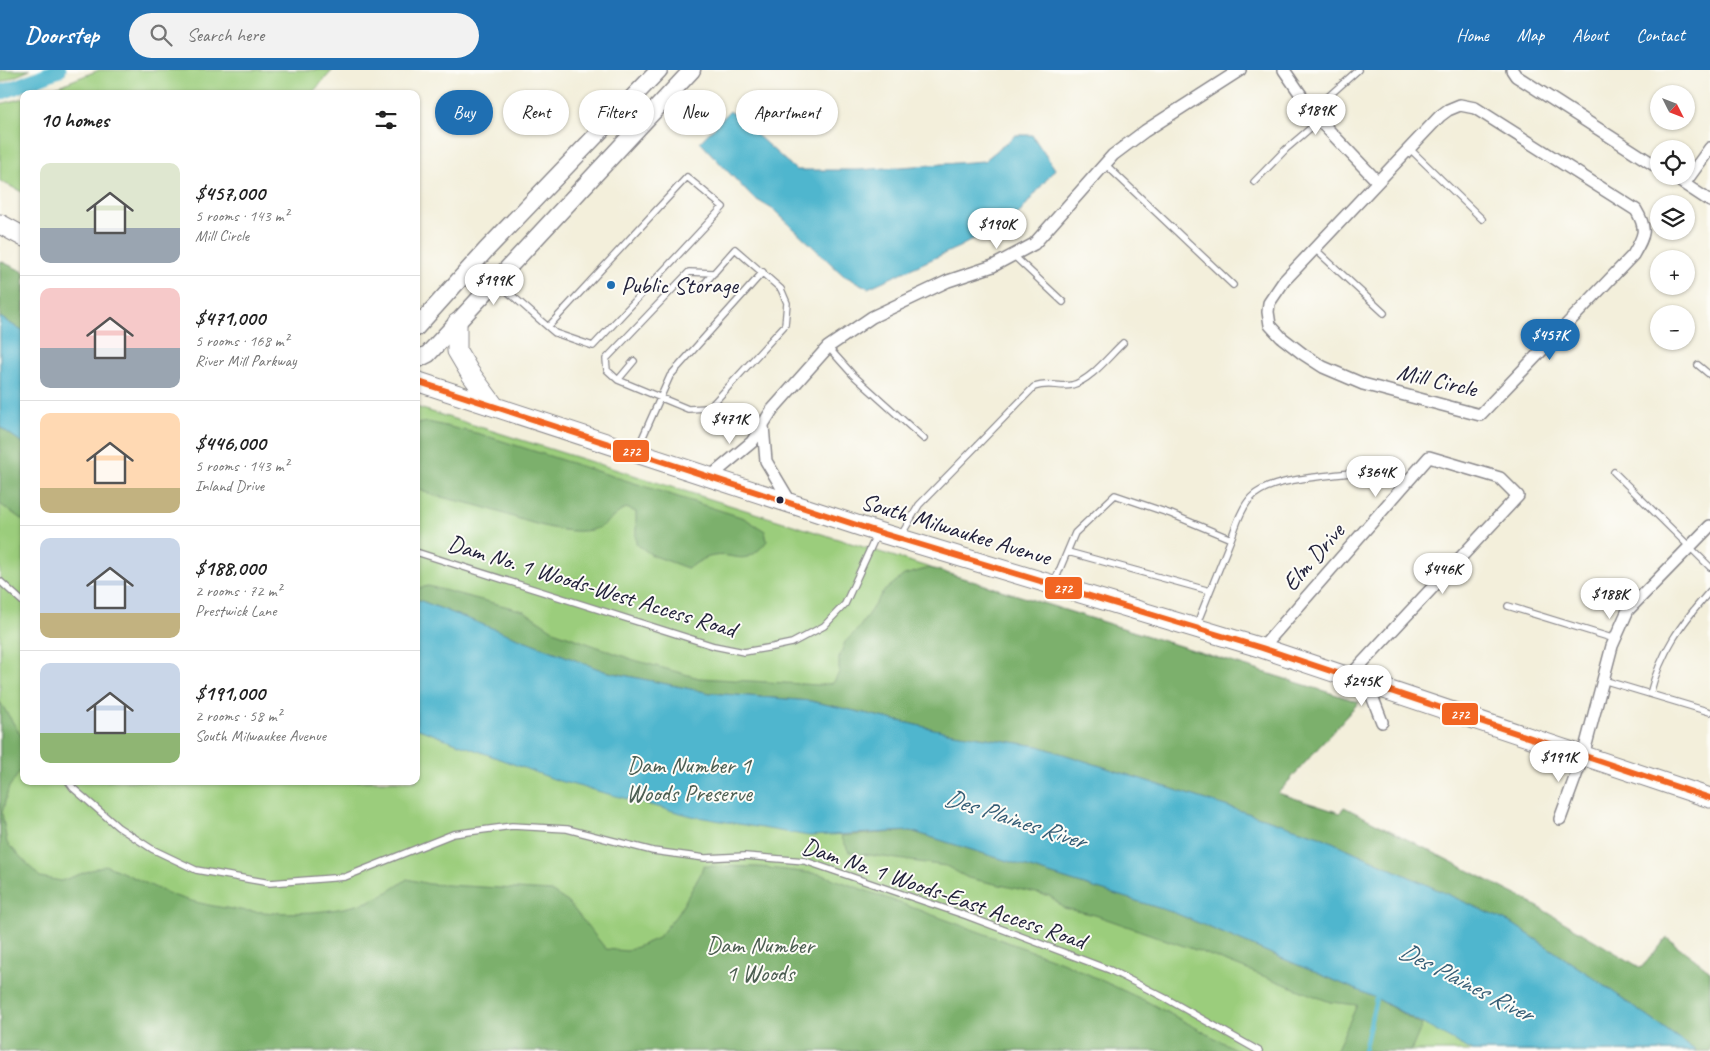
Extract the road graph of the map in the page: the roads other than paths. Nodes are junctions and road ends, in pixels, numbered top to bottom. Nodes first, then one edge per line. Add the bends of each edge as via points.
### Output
1 (659, 70) edge
2 (692, 70) edge
3 (1240, 70) edge
4 (1284, 70) edge
5 (1358, 70) edge
6 (1512, 70) edge
7 (1312, 111) junction
8 (1320, 120) junction
9 (1409, 148) junction
10 (1710, 148) edge
11 (1650, 162) edge
12 (1105, 164) junction
13 (1695, 169) edge
14 (1254, 182) dead end
15 (1377, 182) junction
16 (1686, 185) edge
17 (1710, 201) edge
18 (1482, 219) dead end
19 (0, 224) edge
20 (20, 235) edge
21 (1315, 249) junction
22 (1013, 255) junction
23 (763, 272) junction
24 (714, 273) junction
25 (496, 281) junction
26 (704, 284) dead end
27 (1233, 285) dead end
28 (1063, 302) dead end
29 (1384, 313) dead end
30 (457, 323) junction
31 (420, 324) edge
32 (548, 327) junction
33 (1122, 343) dead end
34 (828, 347) junction
35 (420, 358) edge
36 (634, 361) dead end
37 (1698, 364) dead end
38 (1710, 375) edge
39 (618, 380) junction
40 (420, 382) edge
41 (659, 398) junction
42 (495, 407) junction
43 (763, 426) junction
44 (924, 440) dead end
45 (636, 453) junction
46 (1614, 472) dead end
47 (1349, 473) dead end
48 (710, 477) junction
49 (792, 504) junction
50 (1710, 526) edge
51 (878, 532) junction
52 (899, 539) junction
53 (1231, 539) junction
54 (1690, 546) junction
55 (1068, 552) junction
56 (420, 553) edge
57 (1710, 567) edge
58 (0, 581) edge
59 (1054, 585) junction
60 (1210, 591) junction
61 (1710, 591) edge
62 (20, 598) edge
63 (1508, 606) dead end
64 (1196, 628) junction
65 (1615, 639) junction
66 (1262, 648) junction
67 (1349, 677) junction
68 (1603, 680) junction
69 (1367, 682) junction
70 (1650, 694) junction
71 (1710, 712) edge
72 (1382, 722) dead end
73 (1584, 756) junction
74 (71, 785) edge
75 (1710, 798) edge
76 (1560, 819) dead end
77 (1259, 1051) edge

1 - 31 main road
2 - 25 main road
3 - 12 street via 1145,131
4 - 7 street
5 - 7 lane
6 - 11 street via 1516,76
7 - 8 street
8 - 14 lane via 1286,148
8 - 15 street
9 - 15 street, Mill Circle
9 - 18 lane
9 - 21 street, Mill Circle via 1448,110 1460,105 1475,108 1636,210 1643,222 1644,237 1633,254 1480,415 1362,384 1323,367 1281,337 1270,325 1269,303 1284,281
10 - 13 street
12 - 22 street via 1034,244
12 - 27 lane
15 - 21 street, Mill Circle
16 - 17 street
19 - 20 main road
21 - 29 lane
22 - 28 lane
22 - 34 street via 994,266 948,281 880,314
23 - 24 lane via 735,249
23 - 41 lane via 670,376
23 - 41 lane via 782,289 787,303 786,325 709,408 688,409
24 - 26 lane
24 - 39 lane via 689,272 606,359 607,370
25 - 30 main road
25 - 32 lane
30 - 35 main road via 428,354
30 - 42 main road via 457,351
32 - 32 lane via 555,333 593,346 723,208 687,177
33 - 52 lane via 1084,380 1071,385 1045,383 1034,387 919,504
34 - 43 street via 772,410
34 - 44 lane via 853,375
36 - 39 lane
37 - 38 lane
39 - 41 lane
40 - 42 main road, South Milwaukee Avenue
41 - 45 lane
42 - 45 main road, South Milwaukee Avenue
43 - 48 street via 752,442
43 - 49 street via 766,461
45 - 48 main road, South Milwaukee Avenue
46 - 54 lane
47 - 53 lane via 1269,485 1249,499
48 - 49 main road, South Milwaukee Avenue
49 - 51 main road, South Milwaukee Avenue
50 - 54 street
51 - 52 main road, South Milwaukee Avenue
51 - 56 lane, Dam No. 1 Woods-West Access Road via 845,604 824,626 792,643 744,652 714,646
52 - 59 main road, South Milwaukee Avenue
53 - 55 lane via 1115,494 1075,533
53 - 60 lane
54 - 57 lane
54 - 65 street via 1628,610
55 - 59 lane
55 - 60 lane
58 - 62 lane
59 - 64 main road, South Milwaukee Avenue
60 - 64 lane
61 - 70 lane via 1671,640 1657,669
63 - 65 lane
64 - 66 main road, South Milwaukee Avenue
65 - 68 street
66 - 67 main road, South Milwaukee Avenue
66 - 67 street, Elm Drive via 1429,457 1500,478 1518,496
67 - 69 main road, South Milwaukee Avenue
68 - 70 lane
68 - 73 street
69 - 72 street
69 - 73 main road, South Milwaukee Avenue
70 - 71 lane
73 - 75 main road, South Milwaukee Avenue
73 - 76 street
74 - 77 lane, Dam No. 1 Woods-East Access Road via 118,826 152,849 196,870 270,883 345,878 453,834 512,826 567,829 653,852 705,858 745,856 805,861 1110,970

